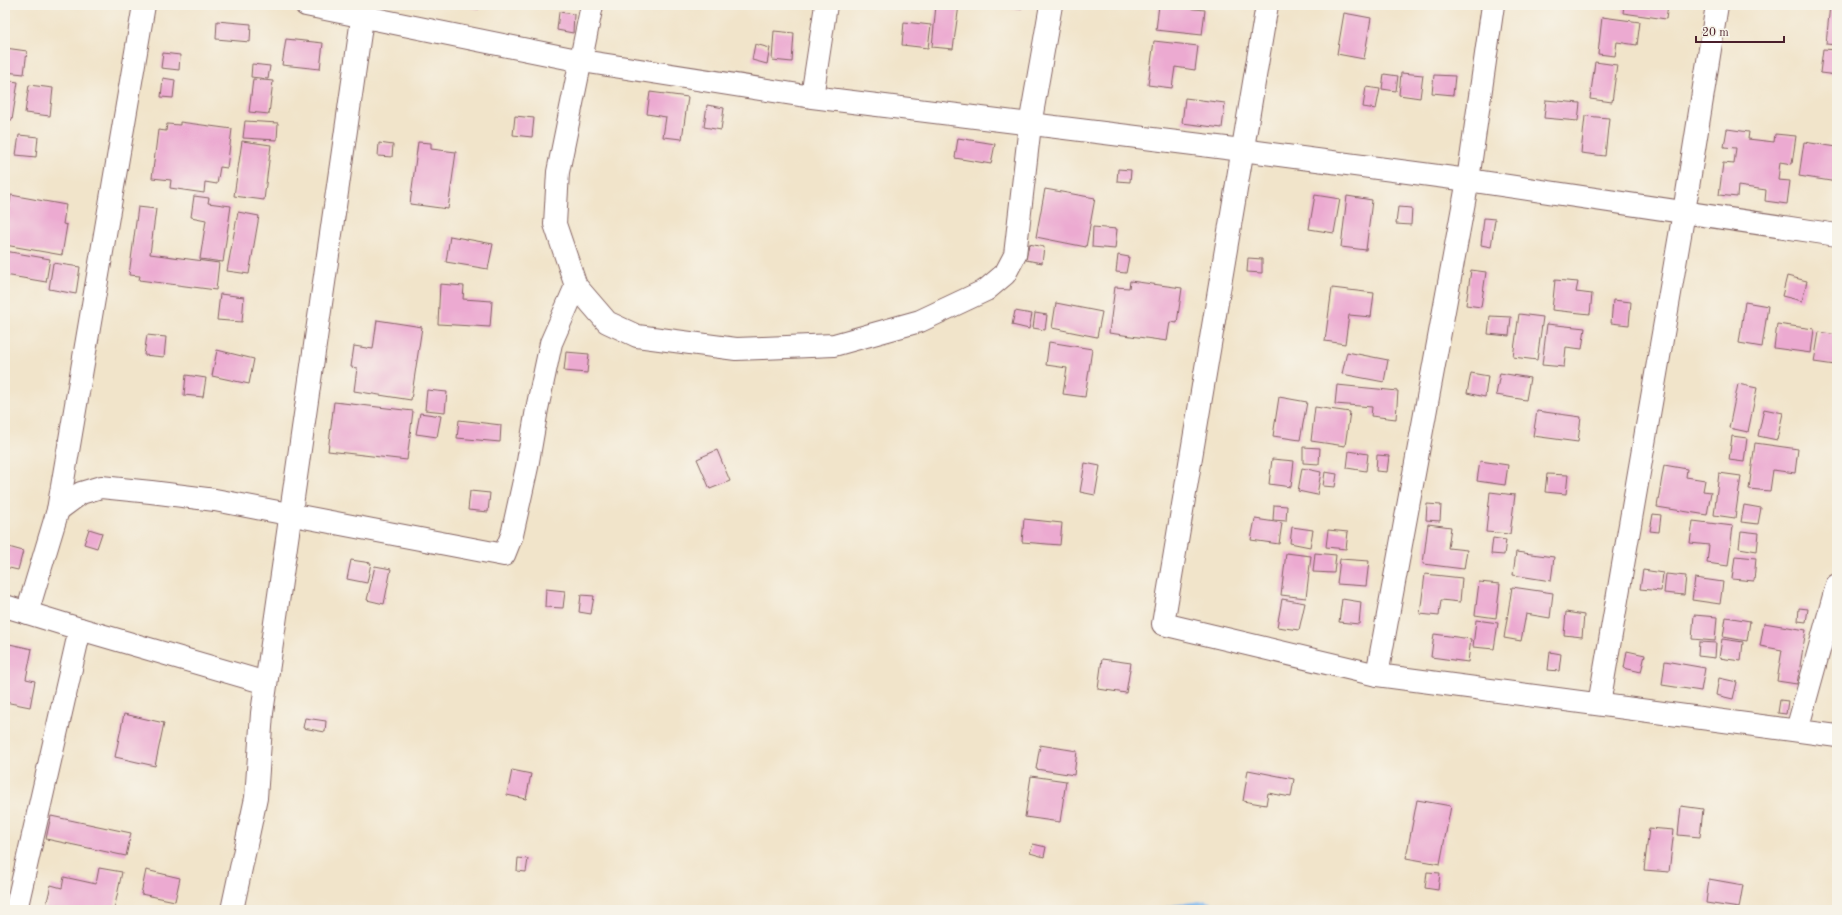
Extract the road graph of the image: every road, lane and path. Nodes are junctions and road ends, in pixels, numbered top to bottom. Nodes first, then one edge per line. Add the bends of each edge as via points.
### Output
1 (144, 5) edge
2 (306, 5) edge
3 (592, 5) edge
4 (826, 5) edge
5 (1051, 5) edge
6 (1267, 5) edge
7 (1493, 5) edge
8 (1717, 5) edge
9 (363, 10) edge
10 (582, 61) junction
11 (812, 97) junction
12 (1030, 125) junction
13 (1242, 150) junction
14 (1468, 180) junction
15 (1684, 212) junction
16 (1837, 235) edge
17 (576, 286) junction
18 (58, 510) junction
19 (290, 516) junction
20 (1837, 585) edge
21 (5, 606) edge
22 (27, 613) junction
23 (80, 629) junction
24 (1377, 675) junction
25 (266, 683) junction
26 (1599, 704) junction
27 (1797, 730) junction
28 (1837, 736) edge
29 (16, 910) edge
30 (232, 910) edge

1 - 18 street
2 - 9 street
3 - 10 street
4 - 11 street
5 - 12 street
6 - 13 street
7 - 14 street
8 - 15 street
9 - 10 street
9 - 19 street
10 - 11 street
10 - 17 street via 558,172 555,224
11 - 12 street
12 - 13 street
12 - 17 street via 1015,255 1005,274 986,290 920,320 834,345 736,349 637,336 607,322
13 - 14 street
13 - 24 street via 1163,624
14 - 15 street
14 - 24 street
15 - 16 street
15 - 26 street
17 - 19 street via 551,343 512,535 504,555
18 - 19 street via 81,492 101,487 215,500
18 - 22 street
19 - 25 street
20 - 27 street
21 - 22 street
22 - 23 street
23 - 25 street
23 - 29 street
24 - 26 street
25 - 30 street via 256,798
26 - 27 street
27 - 28 street

